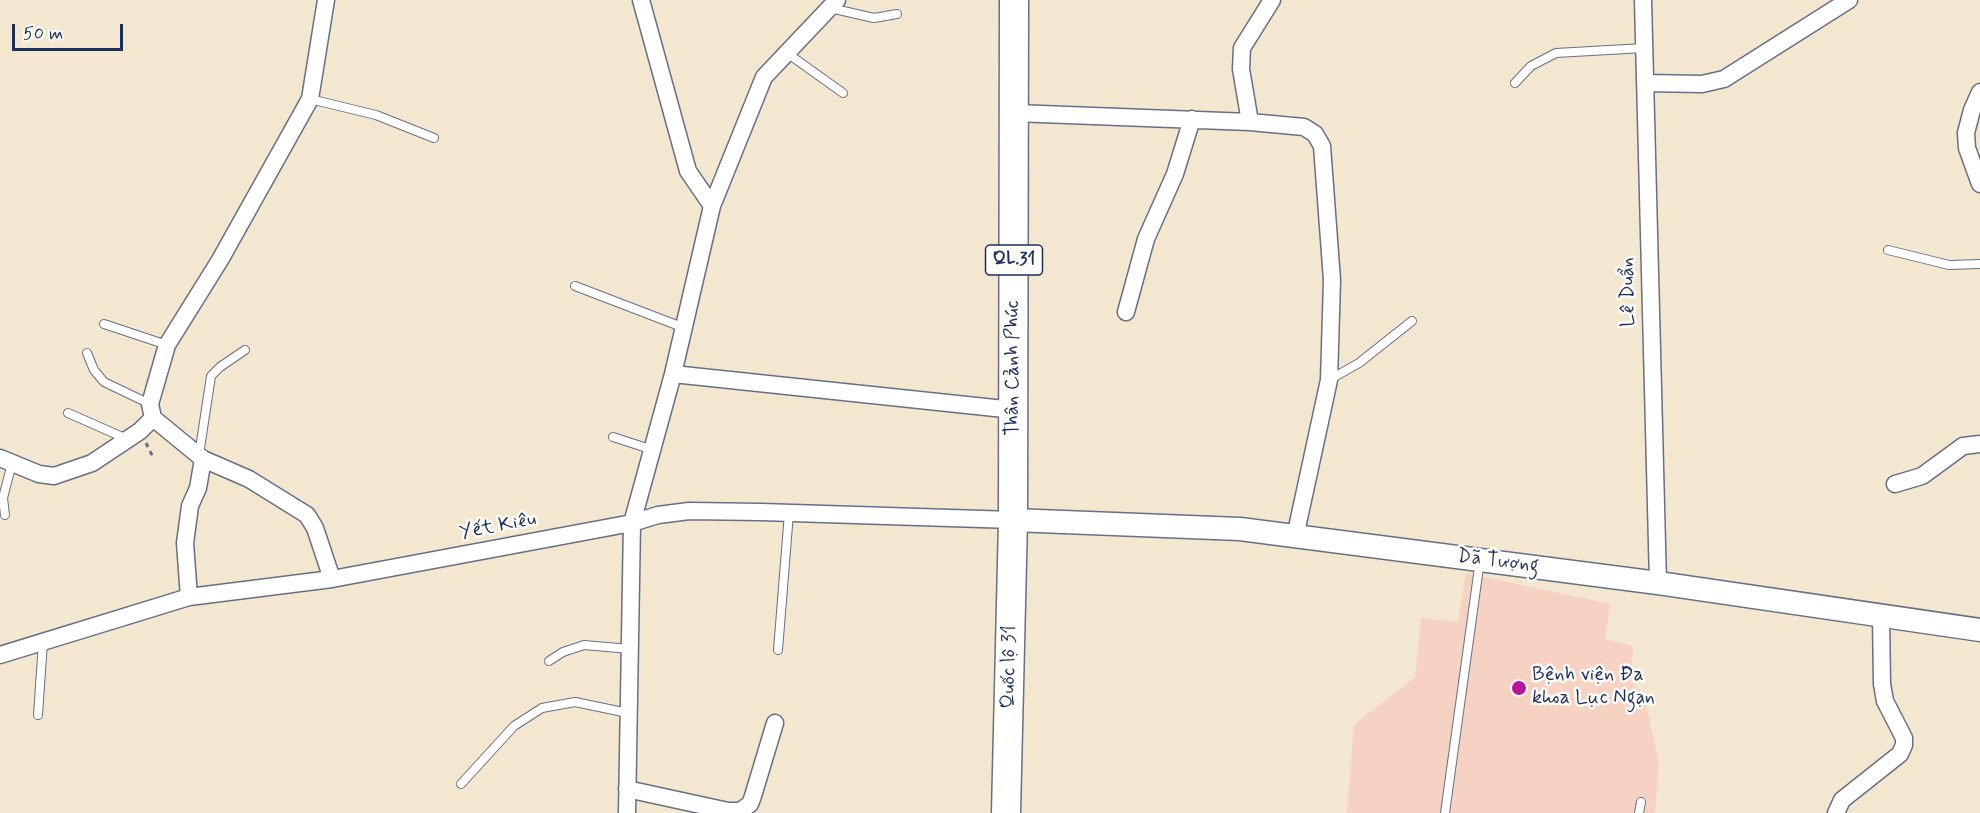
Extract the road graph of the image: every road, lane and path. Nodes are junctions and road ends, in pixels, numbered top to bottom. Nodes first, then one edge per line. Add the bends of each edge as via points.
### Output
1 (326, 0) edge
2 (641, 0) edge
3 (1014, 0) edge
4 (1272, 0) edge
5 (1643, 0) edge
6 (1849, 0) edge
7 (833, 4) edge
8 (897, 14) dead end
9 (1644, 48) junction
10 (787, 53) junction
11 (1515, 83) dead end
12 (1645, 83) junction
13 (1980, 92) edge
14 (843, 93) dead end
15 (310, 99) junction
16 (1015, 113) junction
17 (1192, 119) junction
18 (1250, 122) junction
19 (434, 138) dead end
20 (1980, 184) edge
21 (712, 206) junction
22 (1888, 250) dead end
23 (1980, 264) edge
24 (575, 286) dead end
25 (1126, 312) dead end
26 (1412, 321) dead end
27 (105, 324) dead end
28 (682, 327) junction
29 (166, 345) junction
30 (246, 350) dead end
31 (87, 353) dead end
32 (673, 374) junction
33 (1329, 380) junction
34 (1014, 410) junction
35 (151, 411) junction
36 (68, 413) dead end
37 (613, 437) dead end
38 (128, 439) junction
39 (1980, 444) edge
40 (653, 450) junction
41 (201, 457) junction
42 (6, 460) edge
43 (1895, 484) dead end
44 (789, 513) junction
45 (5, 515) dead end
46 (1013, 520) junction
47 (632, 523) junction
48 (1295, 537) junction
49 (1480, 560) junction
50 (333, 579) junction
51 (1658, 583) junction
52 (189, 597) junction
53 (1881, 616) junction
54 (1980, 630) edge
55 (43, 642) junction
56 (630, 649) junction
57 (778, 650) dead end
58 (0, 655) edge
59 (549, 661) dead end
60 (628, 713) junction
61 (38, 715) dead end
62 (775, 723) dead end
63 (461, 784) dead end
64 (627, 789) junction
65 (1641, 802) dead end
66 (627, 813) edge
67 (1006, 813) edge
68 (1445, 813) edge
69 (1639, 813) edge
70 (1836, 813) edge

1 - 15 street
2 - 21 street via 688,171
3 - 16 highway, Thân Cảnh Phúc / QL.31
4 - 18 street via 1242,48 1241,69
5 - 9 street, Lê Duẩn
6 - 12 street via 1725,79 1702,84
7 - 8 lane via 874,18
7 - 10 street
9 - 11 lane via 1556,53 1537,62
9 - 12 street, Lê Duẩn
10 - 14 lane
10 - 21 street via 764,77
12 - 51 street, Lê Duẩn
13 - 20 street via 1966,133 1967,148
15 - 19 lane via 376,115
15 - 29 street via 220,260
16 - 17 street
16 - 34 highway, Thân Cảnh Phúc / QL.31
17 - 18 street
17 - 25 street via 1175,174 1146,239
18 - 33 street via 1304,127 1315,134 1322,146 1332,280
21 - 28 street
22 - 23 lane via 1949,265
24 - 28 lane
26 - 33 lane via 1359,363
27 - 29 lane
28 - 32 street
29 - 35 street
30 - 41 lane via 211,376
31 - 35 lane via 104,382
32 - 34 street
32 - 40 street
33 - 48 street
34 - 46 highway, Thân Cảnh Phúc / QL.31
35 - 38 street
35 - 41 street
36 - 38 lane
37 - 40 lane
38 - 42 street via 92,463 54,476
39 - 43 street via 1963,446 1922,476
40 - 47 street
41 - 50 street via 249,478 307,514
41 - 52 street via 185,543
42 - 45 lane
44 - 46 street, Yết Kiêu
44 - 47 street, Yết Kiêu via 689,511
44 - 57 lane
46 - 48 street, Dã Tượng via 1240,529
46 - 67 highway, Quốc lộ 31 / QL.31
47 - 50 street, Yết Kiêu
47 - 56 street
48 - 49 street, Dã Tượng
49 - 51 street, Dã Tượng
49 - 68 lane
50 - 52 street, Yết Kiêu
51 - 53 street, Dã Tượng
52 - 55 street, Yết Kiêu
53 - 54 street, Dã Tượng
53 - 70 street via 1885,701 1905,745 1900,754 1842,800
55 - 58 street, Yết Kiêu
55 - 61 lane
56 - 59 lane via 584,645
56 - 60 street
60 - 63 lane via 575,702 542,708 514,726
60 - 64 street
62 - 64 street via 750,804 740,811
64 - 66 street
65 - 69 lane

